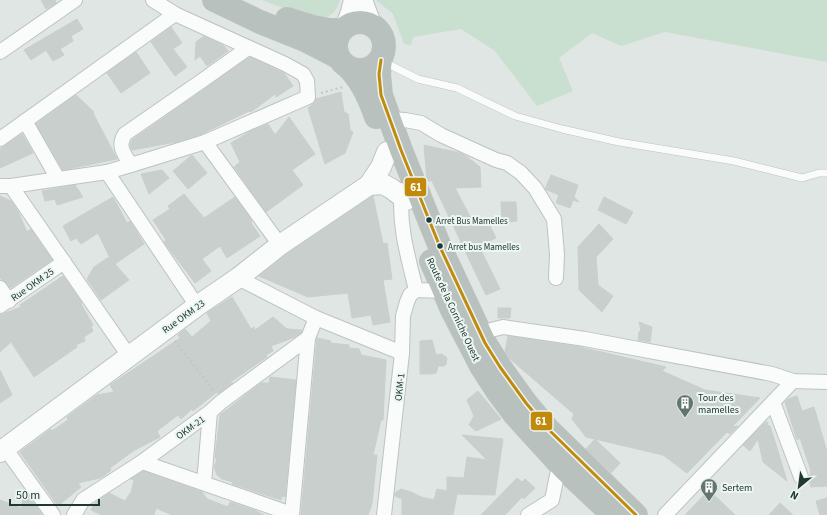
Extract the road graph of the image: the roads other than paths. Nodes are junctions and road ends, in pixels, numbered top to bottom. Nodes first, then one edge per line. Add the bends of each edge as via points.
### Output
1 (75, 0) edge
2 (153, 0) edge
3 (214, 0) edge
4 (241, 0) edge
5 (354, 0) edge
6 (362, 0) edge
7 (175, 14) junction
8 (371, 24) junction
9 (344, 28) junction
10 (248, 48) junction
11 (0, 52) edge
12 (381, 60) junction
13 (344, 63) junction
14 (390, 119) junction
15 (25, 121) junction
16 (0, 139) edge
17 (205, 142) junction
18 (387, 152) junction
19 (131, 165) junction
20 (107, 172) junction
21 (827, 173) edge
22 (58, 179) junction
23 (369, 185) junction
24 (6, 186) edge
25 (403, 196) junction
26 (280, 245) junction
27 (64, 262) junction
28 (238, 278) junction
29 (556, 278) dead end
30 (0, 288) edge
31 (416, 290) junction
32 (444, 291) junction
33 (4, 304) edge
34 (197, 306) junction
35 (316, 318) junction
36 (308, 338) junction
37 (489, 338) junction
38 (402, 353) junction
39 (129, 356) junction
40 (793, 381) junction
41 (827, 382) edge
42 (773, 402) junction
43 (210, 412) junction
44 (2, 450) edge
45 (142, 462) junction
46 (565, 470) junction
47 (801, 477) dead end
48 (204, 483) junction
49 (292, 514) edge
50 (53, 515) edge
51 (74, 515) edge
52 (384, 515) edge
53 (528, 515) edge
54 (612, 515) edge
55 (636, 515) edge
56 (664, 515) edge

1 - 11 street
2 - 7 street
3 - 13 highway, Route de la Corniche Ouest via 306,40
4 - 9 highway via 308,26 334,30
5 - 9 street
6 - 8 street
7 - 10 street
7 - 15 street
8 - 9 highway via 358,22
8 - 12 highway via 380,32 385,44
9 - 13 highway via 336,42 336,50
10 - 17 street via 303,74 307,81 308,97
10 - 19 street via 124,134 121,139 122,150
12 - 13 highway via 367,70 359,71
12 - 14 highway, Route de la Corniche Ouest via 380,87
12 - 21 lane via 418,79 457,88 514,116 562,129 619,142 734,162 802,178
13 - 18 highway, Route de la Corniche Ouest via 369,97
14 - 29 street via 421,123 521,172 535,188 554,219
14 - 37 highway, Route de la Corniche Ouest via 440,247 473,318
15 - 16 street
15 - 22 street
17 - 19 street
17 - 26 street
18 - 23 street
18 - 25 highway, Route de la Corniche Ouest
19 - 20 street
20 - 22 street
20 - 34 street
22 - 24 street
23 - 25 street via 383,184
23 - 26 street, Rue OKM 23
24 - 27 street
25 - 31 street via 400,208 403,232
25 - 32 highway, Route de la Corniche Ouest
26 - 28 street, Rue OKM 23
27 - 33 street, Rue OKM 25
27 - 39 street
28 - 34 street, Rue OKM 23
28 - 35 street
30 - 33 street
31 - 32 street
31 - 38 street, OKM-1 via 410,295 403,316
32 - 46 highway, Route de la Corniche Ouest via 481,366 497,391 515,415
34 - 39 street, Rue OKM 23
35 - 36 street
35 - 38 street
36 - 43 street, OKM-21
36 - 49 street
37 - 40 street via 503,326 772,374
37 - 55 highway, Route de la Corniche Ouest via 500,367 526,403 547,428
38 - 52 street, OKM-1
39 - 44 street, Rue OKM 23
40 - 41 street
40 - 42 street
42 - 47 street
42 - 56 street
43 - 45 street, OKM-21
43 - 48 street
44 - 50 street
45 - 48 street
45 - 51 street, OKM-21 via 83,500
46 - 53 street via 557,475 552,500
46 - 54 highway, Route de la Corniche Ouest
48 - 49 street

